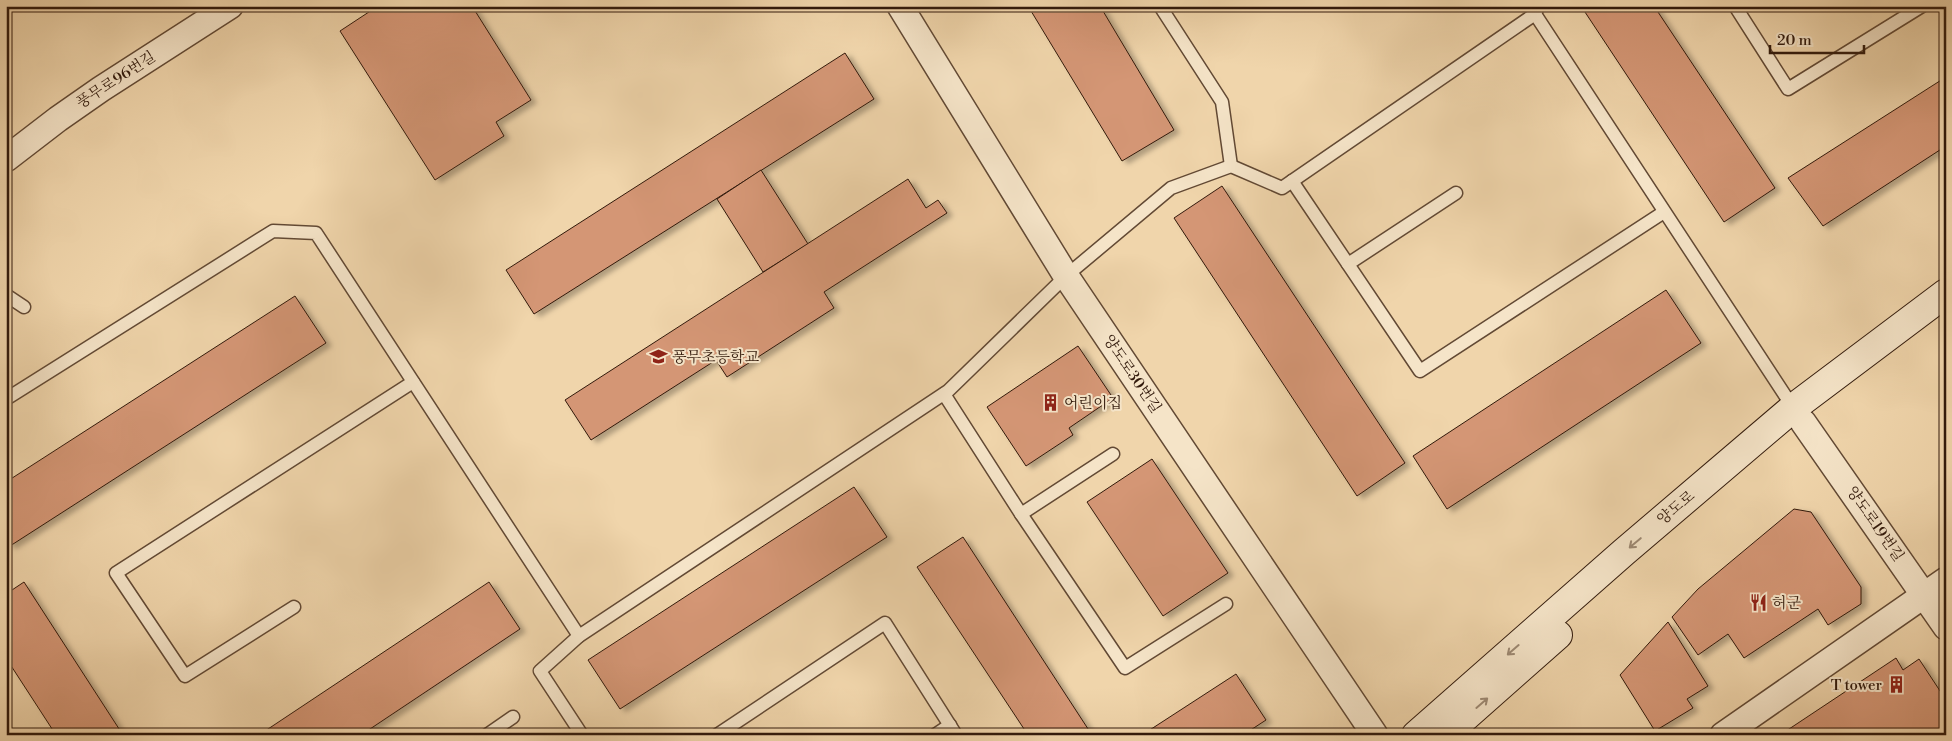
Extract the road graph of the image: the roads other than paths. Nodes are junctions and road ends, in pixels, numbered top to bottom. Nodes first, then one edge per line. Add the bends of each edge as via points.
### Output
1 (230, 6) edge
2 (900, 6) edge
3 (1160, 6) edge
4 (1735, 6) edge
5 (1922, 6) edge
6 (1537, 10) edge
7 (6, 159) edge
8 (1231, 166) junction
9 (1292, 182) junction
10 (1456, 193) dead end
11 (1664, 212) junction
12 (1348, 264) junction
13 (1066, 276) junction
14 (1946, 293) edge
15 (6, 296) edge
16 (24, 307) dead end
17 (1946, 314) edge
18 (413, 382) junction
19 (944, 394) junction
20 (6, 399) edge
21 (1798, 415) junction
22 (1113, 454) dead end
23 (1021, 514) junction
24 (1946, 580) edge
25 (1924, 595) junction
26 (1226, 604) dead end
27 (294, 607) dead end
28 (1946, 627) edge
29 (578, 636) junction
30 (513, 717) dead end
31 (953, 730) edge
32 (487, 735) edge
33 (582, 735) edge
34 (717, 735) edge
35 (935, 735) edge
36 (1375, 735) edge
37 (1416, 735) edge
38 (1445, 735) edge
39 (1723, 735) edge

1 - 7 street, 풍무로96번길 via 101,89
2 - 13 street, 양도로30번길
3 - 8 lane via 1222,102
4 - 5 lane via 1788,89
6 - 9 lane
6 - 11 lane
8 - 9 lane via 1282,188
8 - 13 lane via 1171,188
9 - 12 lane
10 - 12 lane
11 - 12 lane via 1420,371
11 - 21 lane
13 - 19 lane
13 - 36 street, 양도로30번길
14 - 21 street, 양도로
15 - 16 lane
17 - 21 street, 양도로
18 - 20 lane via 316,232 273,231
18 - 27 lane via 116,573 185,676
18 - 29 lane
19 - 23 lane
19 - 29 lane
21 - 25 street, 양도로19번길
21 -> 37 street, 양도로 via 1624,552
38 -> 21 street, 양도로 via 1710,501
22 - 23 lane
23 - 26 lane via 1125,668
24 - 25 street
25 - 28 street, 양도로19번길
25 - 39 street
29 - 33 lane via 540,671
30 - 32 lane
31 - 34 lane via 885,624
31 - 35 lane

